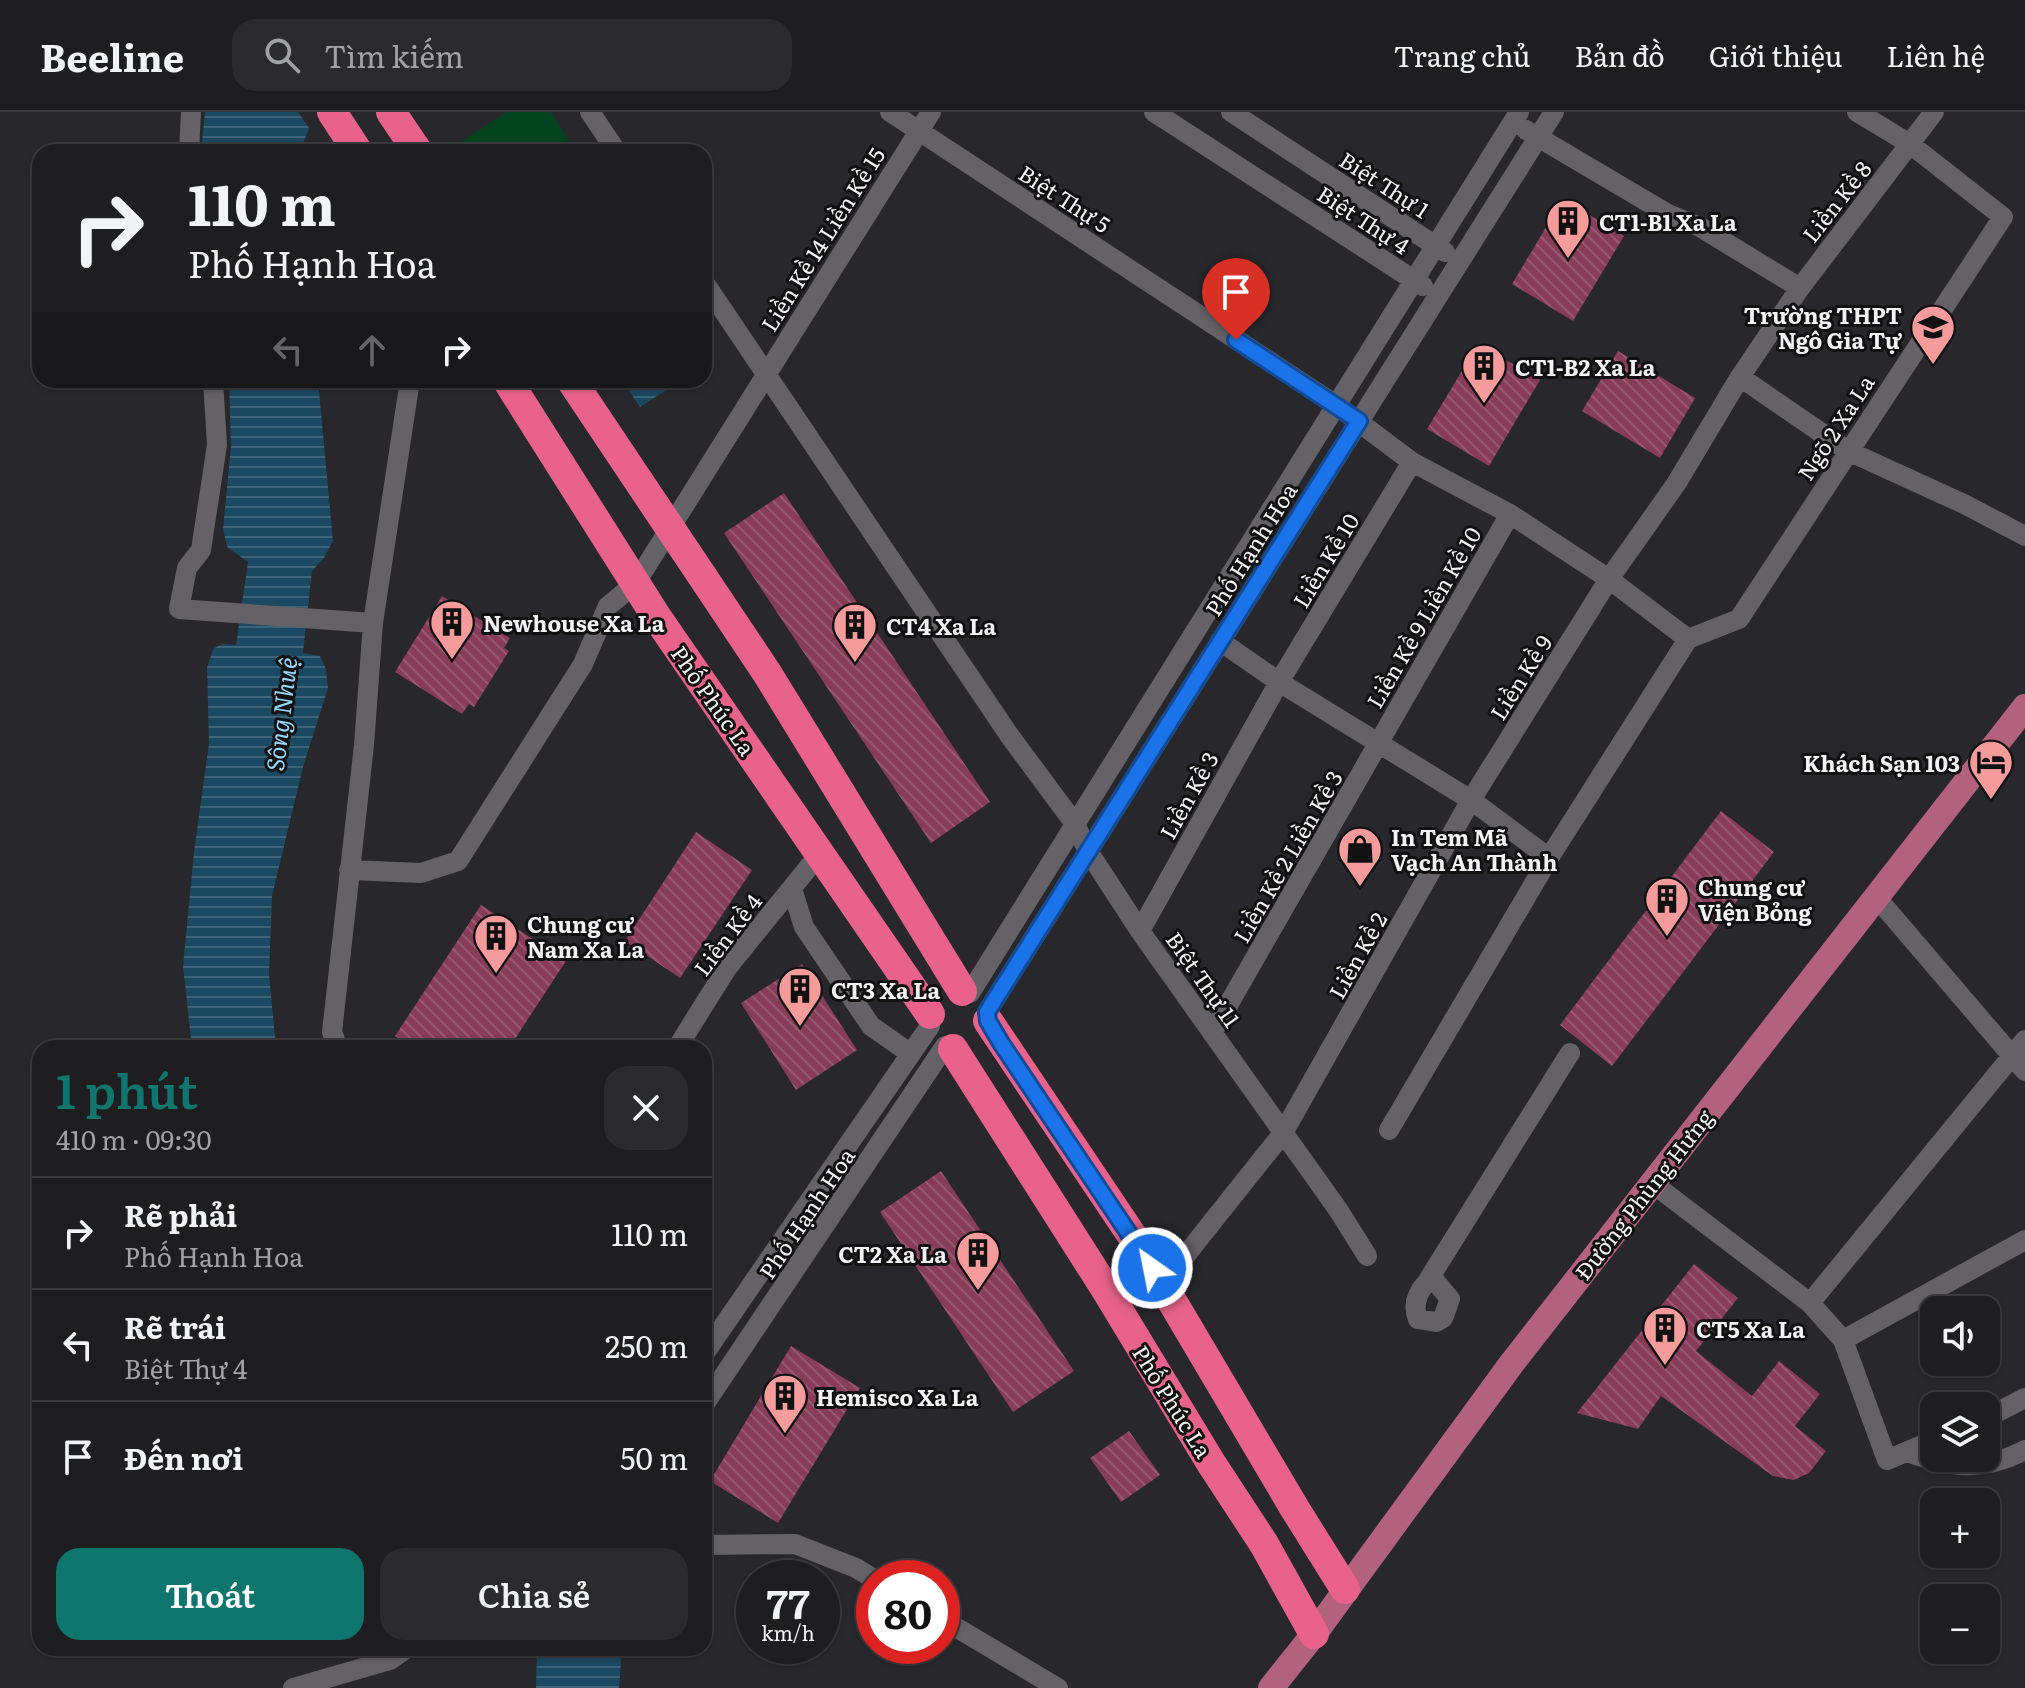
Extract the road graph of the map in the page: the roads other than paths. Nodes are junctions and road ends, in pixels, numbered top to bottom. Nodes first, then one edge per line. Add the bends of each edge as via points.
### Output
1 (191, 112) edge
2 (332, 112) edge
3 (391, 112) edge
4 (590, 112) edge
5 (890, 112) edge
6 (931, 112) edge
7 (1154, 112) edge
8 (1231, 112) edge
9 (1554, 112) edge
10 (1857, 112) edge
11 (1934, 112) edge
12 (1516, 116) edge
13 (919, 130) junction
14 (1537, 138) junction
15 (189, 144) edge
16 (352, 144) edge
17 (413, 144) edge
18 (612, 144) edge
19 (1910, 144) junction
20 (1436, 246) junction
21 (1459, 262) junction
22 (1414, 280) junction
23 (1800, 288) junction
24 (712, 294) edge
25 (1438, 296) junction
26 (765, 373) junction
27 (1740, 377) junction
28 (213, 388) edge
29 (409, 388) edge
30 (512, 388) edge
31 (576, 388) edge
32 (1336, 405) junction
33 (1359, 421) junction
34 (1848, 451) junction
35 (1412, 462) junction
36 (1510, 514) junction
37 (670, 528) junction
38 (2025, 536) edge
39 (1609, 579) junction
40 (635, 584) junction
41 (373, 623) junction
42 (1688, 639) junction
43 (1220, 641) junction
44 (1279, 682) junction
45 (2020, 723) edge
46 (1378, 744) junction
47 (1471, 800) junction
48 (1075, 824) junction
49 (1088, 851) junction
50 (821, 852) junction
51 (1549, 858) junction
52 (349, 870) junction
53 (792, 889) junction
54 (1877, 898) junction
55 (1140, 931) junction
56 (977, 1004) junction
57 (1212, 1033) junction
58 (940, 1034) junction
59 (335, 1040) edge
60 (682, 1040) edge
61 (1570, 1053) dead end
62 (911, 1054) junction
63 (2021, 1055) edge
64 (1389, 1130) dead end
65 (1283, 1133) junction
66 (1652, 1183) junction
67 (2025, 1240) edge
68 (1367, 1256) dead end
69 (1427, 1282) dead end
70 (1162, 1285) junction
71 (1810, 1303) junction
72 (1843, 1340) junction
73 (712, 1342) edge
74 (712, 1392) edge
75 (2025, 1398) edge
76 (2000, 1411) edge
77 (1920, 1446) edge
78 (2025, 1450) edge
79 (1907, 1452) junction
80 (712, 1545) edge
81 (856, 1568) edge
82 (1345, 1589) junction
83 (960, 1630) edge
84 (1314, 1634) junction
85 (396, 1656) edge
86 (293, 1688) edge
87 (1058, 1688) edge
88 (1271, 1688) edge

1 - 15 street
2 - 16 highway
3 - 17 highway
4 - 18 street
5 - 13 street, Biệt Thự 5
6 - 13 street, Liền Kề 14 Liền Kề 15
7 - 22 street, Biệt Thự 4
8 - 20 street, Biệt Thự 1
9 - 14 street, Phố Hạnh Hoa
10 - 19 street
11 - 19 street, Liền Kề 8
12 - 14 street
12 - 20 street, Phố Hạnh Hoa
13 - 26 street, Liền Kề 14 Liền Kề 15
13 - 32 street, Biệt Thự 5
14 - 21 street, Phố Hạnh Hoa
14 - 23 street
19 - 23 street, Liền Kề 8
19 - 34 street, Ngõ 2 Xa La via 2003,217
20 - 21 street, Biệt Thự 1
20 - 22 street, Phố Hạnh Hoa
21 - 25 street, Phố Hạnh Hoa
22 - 25 street, Biệt Thự 4
22 - 32 street, Phố Hạnh Hoa
23 - 27 street, Liền Kề 8
24 - 26 street, Biệt Thự 11
25 - 33 street, Phố Hạnh Hoa
26 - 37 street, Liền Kề 14 Liền Kề 15
26 - 48 street, Biệt Thự 11
27 - 34 street
27 - 39 street, Liền Kề 9 via 1676,484
28 - 41 street via 217,445 201,550 187,568 179,609
29 - 41 street
30 - 40 highway, Phố Phúc La
31 - 37 highway
32 - 33 street
32 - 48 street, Phố Hạnh Hoa
33 - 35 street
33 - 43 street, Phố Hạnh Hoa
34 - 38 street
34 - 42 street, Ngõ 2 Xa La via 1739,619
35 - 36 street
35 - 44 street, Liền Kề 10
36 - 39 street
36 - 46 street, Liền Kề 9 Liền Kề 10
37 - 40 street, Liền Kề 14 Liền Kề 15
37 - 56 highway
39 - 42 street
39 - 47 street, Liền Kề 9
40 - 50 highway, Phố Phúc La
40 - 52 street, Liền Kề 14 Liền Kề 15 via 608,606 583,664 458,861 421,873
41 - 52 street
42 - 51 street
43 - 44 street
43 - 49 street, Phố Hạnh Hoa
44 - 46 street
44 - 55 street, Liền Kề 3
45 - 54 main road, Đường Phùng Hưng
46 - 47 street
46 - 57 street, Liền Kề 2 Liền Kề 3
47 - 51 street
47 - 65 street, Liền Kề 2
48 - 49 street, Biệt Thự 11
48 - 56 street, Phố Hạnh Hoa
49 - 55 street, Biệt Thự 11
49 - 56 street, Phố Hạnh Hoa
50 - 53 street, Liền Kề 4
50 - 58 highway, Phố Phúc La
51 - 64 street
52 - 59 street
53 - 60 street, Liền Kề 4 via 727,968
53 - 62 street via 804,927 871,1026
54 - 63 street
54 - 66 main road, Đường Phùng Hưng
55 - 57 street, Biệt Thự 11
56 - 58 highway via 942,997 934,1004
56 - 58 highway via 987,1031 973,1046
56 - 70 highway
57 - 65 street, Biệt Thự 11
58 - 62 street, Phố Hạnh Hoa
58 - 74 street, Phố Hạnh Hoa
58 - 84 highway, Phố Phúc La via 1105,1288
61 - 69 street
62 - 73 street, Phố Hạnh Hoa
63 - 71 street
65 - 68 street, Biệt Thự 11
65 - 70 street, Liền Kề 2
66 - 71 street
66 - 82 main road, Đường Phùng Hưng
67 - 72 street
70 - 82 highway
71 - 72 street
72 - 79 street via 1887,1460
75 - 76 street
77 - 79 street
78 - 79 street via 2002,1461 1962,1466
80 - 81 street via 795,1544
82 - 84 main road, Đường Phùng Hưng
83 - 87 street
84 - 88 main road, Đường Phùng Hưng
85 - 86 street

